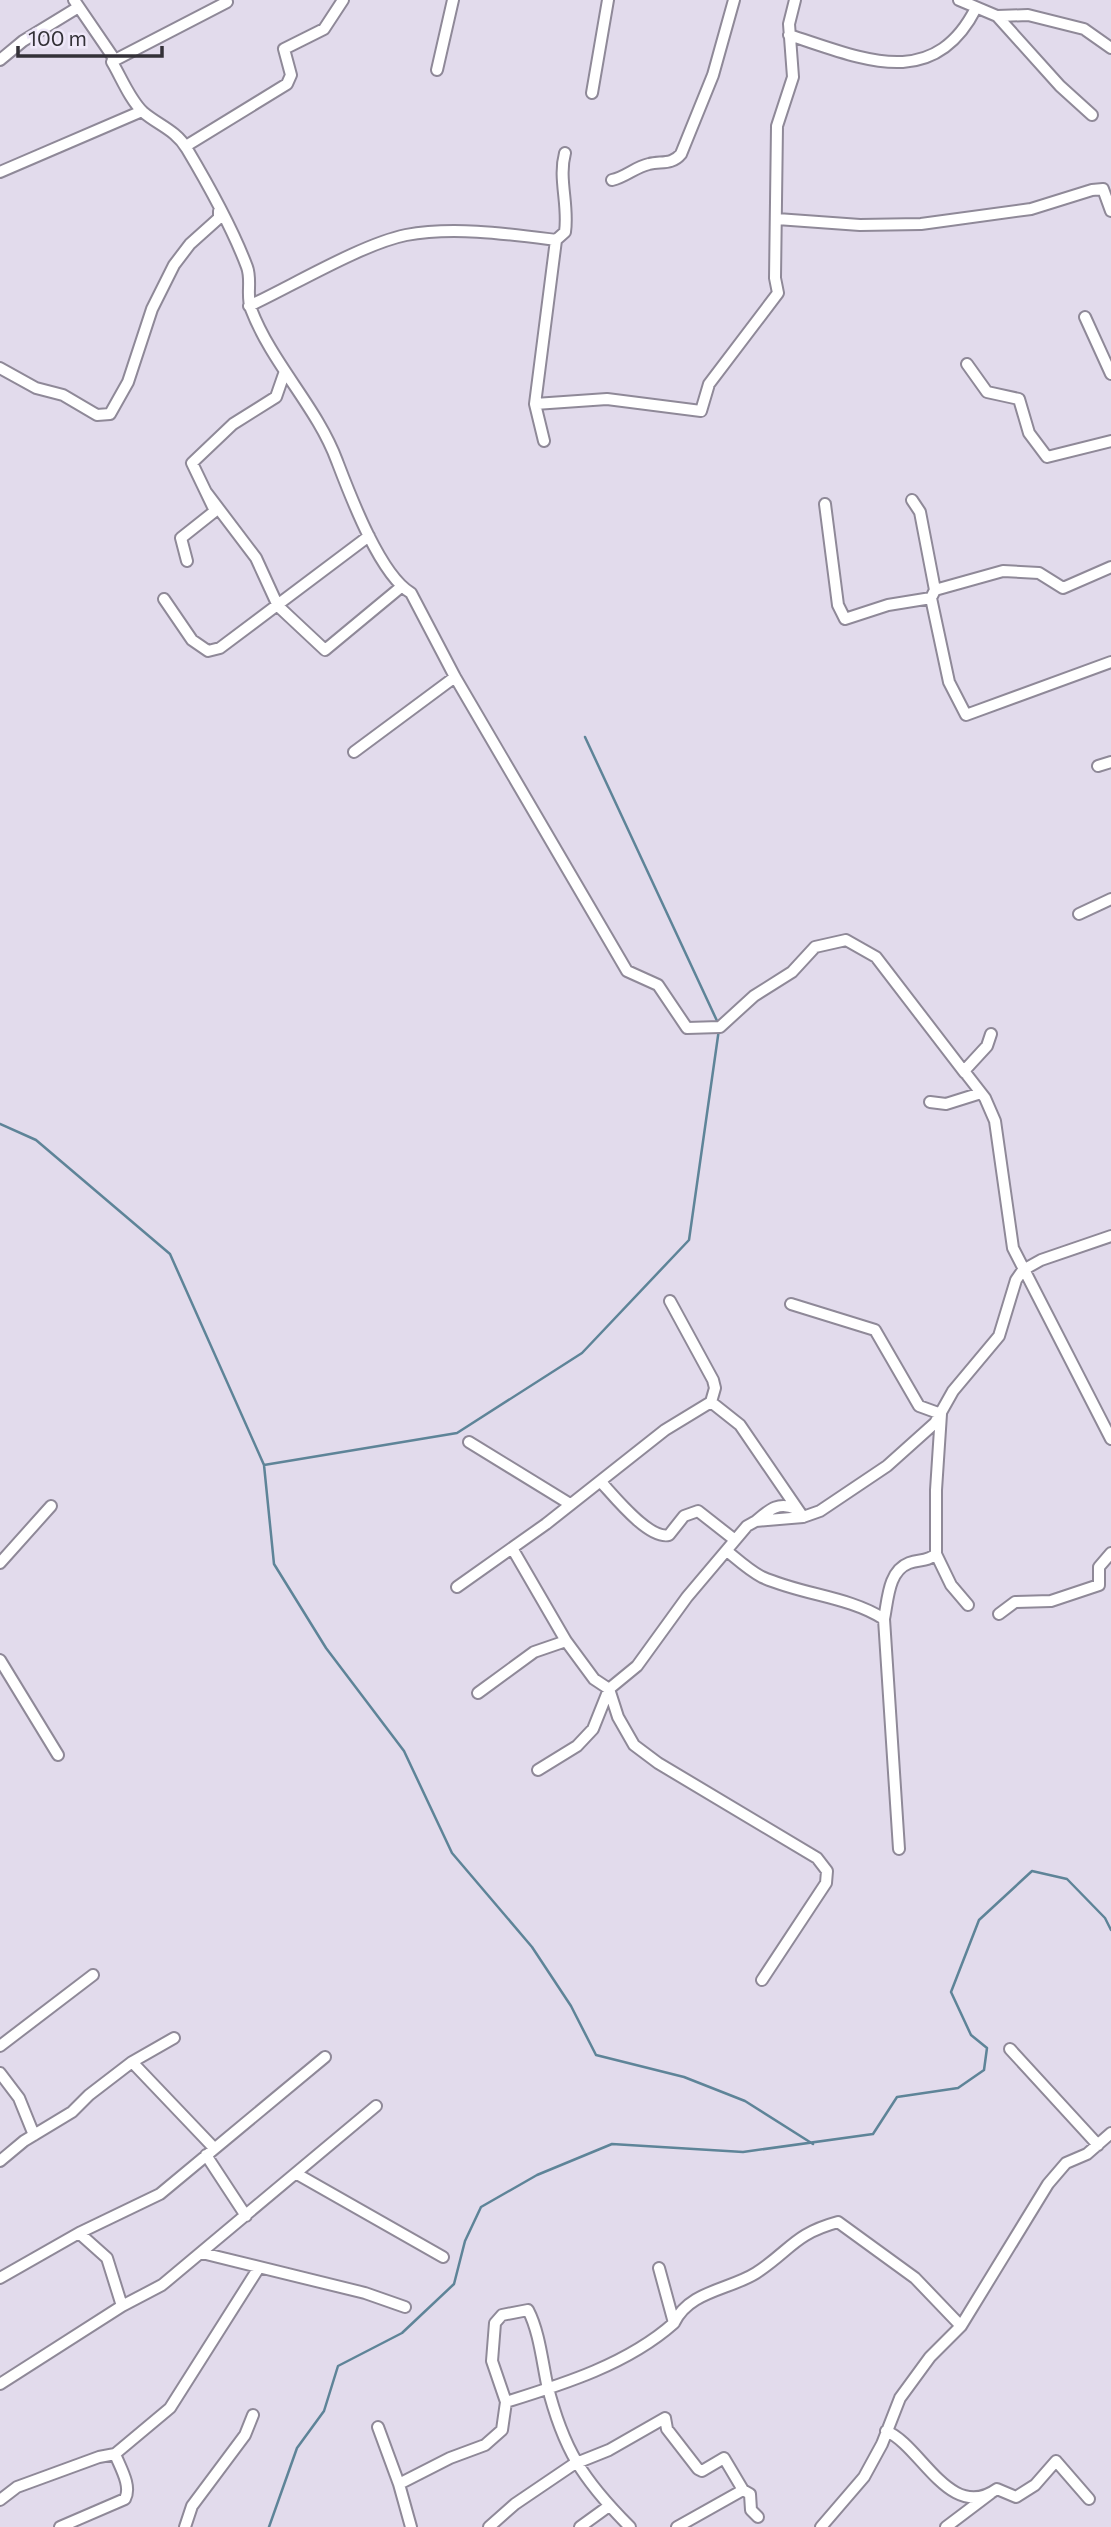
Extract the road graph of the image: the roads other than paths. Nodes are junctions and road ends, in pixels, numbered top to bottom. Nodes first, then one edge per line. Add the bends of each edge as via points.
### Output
1 (343, 0) edge
2 (453, 0) edge
3 (608, 0) edge
4 (734, 0) edge
5 (795, 0) edge
6 (227, 2) dead end
7 (968, 3) edge
8 (76, 4) edge
9 (997, 16) junction
10 (789, 35) junction
11 (1111, 48) edge
12 (0, 60) edge
13 (115, 60) junction
14 (437, 70) dead end
15 (592, 93) dead end
16 (142, 111) junction
17 (1092, 115) dead end
18 (186, 146) junction
19 (565, 153) dead end
20 (0, 172) edge
21 (612, 180) dead end
22 (219, 211) junction
23 (1111, 211) edge
24 (777, 219) junction
25 (556, 240) junction
26 (249, 306) junction
27 (1085, 317) dead end
28 (967, 365) dead end
29 (0, 368) edge
30 (284, 374) junction
31 (1111, 374) edge
32 (535, 404) junction
33 (544, 441) dead end
34 (1111, 441) edge
35 (206, 492) junction
36 (912, 500) dead end
37 (825, 504) dead end
38 (369, 536) junction
39 (187, 561) dead end
40 (1111, 567) edge
41 (401, 587) junction
42 (933, 594) junction
43 (164, 599) dead end
44 (278, 606) junction
45 (1111, 662) edge
46 (455, 677) junction
47 (354, 752) dead end
48 (1111, 762) edge
49 (1098, 765) dead end
50 (1111, 899) edge
51 (1079, 914) dead end
52 (991, 1034) dead end
53 (965, 1073) junction
54 (981, 1093) junction
55 (930, 1102) dead end
56 (1111, 1236) edge
57 (1023, 1270) junction
58 (670, 1301) dead end
59 (792, 1304) dead end
60 (711, 1402) junction
61 (941, 1414) junction
62 (1111, 1439) edge
63 (469, 1442) dead end
64 (601, 1482) junction
65 (570, 1504) junction
66 (51, 1506) dead end
67 (800, 1513) junction
68 (735, 1540) junction
69 (512, 1548) junction
70 (727, 1551) junction
71 (1111, 1553) edge
72 (936, 1554) junction
73 (0, 1563) edge
74 (457, 1587) dead end
75 (968, 1605) dead end
76 (999, 1614) dead end
77 (884, 1619) junction
78 (566, 1641) junction
79 (0, 1660) edge
80 (609, 1689) junction
81 (478, 1693) dead end
82 (58, 1755) dead end
83 (538, 1770) dead end
84 (899, 1849) dead end
85 (93, 1975) dead end
86 (762, 1980) dead end
87 (174, 2038) dead end
88 (0, 2046) edge
89 (1010, 2049) dead end
90 (324, 2057) dead end
91 (132, 2062) junction
92 (0, 2073) edge
93 (376, 2106) dead end
94 (1111, 2133) edge
95 (34, 2135) junction
96 (1098, 2145) junction
97 (210, 2151) junction
98 (0, 2161) edge
99 (297, 2174) junction
100 (246, 2216) junction
101 (79, 2233) junction
102 (202, 2253) junction
103 (443, 2257) dead end
104 (659, 2268) dead end
105 (258, 2269) junction
106 (0, 2278) edge
107 (122, 2306) junction
108 (405, 2307) dead end
109 (674, 2323) junction
110 (961, 2326) junction
111 (0, 2384) edge
112 (548, 2389) junction
113 (506, 2402) junction
114 (253, 2415) dead end
115 (378, 2427) dead end
116 (886, 2431) junction
117 (115, 2454) junction
118 (574, 2463) junction
119 (399, 2484) junction
120 (743, 2490) junction
121 (991, 2493) junction
122 (1090, 2499) dead end
123 (0, 2500) edge
124 (608, 2506) junction
125 (82, 2516) junction
126 (758, 2517) dead end
127 (505, 2523) edge
128 (60, 2527) edge
129 (88, 2527) edge
130 (185, 2527) edge
131 (411, 2527) edge
132 (489, 2527) edge
133 (580, 2527) edge
134 (630, 2527) edge
135 (677, 2527) edge
136 (821, 2527) edge
137 (946, 2527) edge

1 - 18 street via 324,29 285,49 291,75 288,84
2 - 14 street
3 - 15 street
4 - 21 street via 717,64 681,154 671,162 649,164
5 - 10 street
6 - 13 street
7 - 9 street
7 - 10 street via 964,31 942,51 914,63 877,60
8 - 12 street
8 - 13 street
9 - 11 street via 1028,15 1084,29
9 - 17 street
10 - 24 street via 794,68 777,126
13 - 16 street via 112,62
16 - 18 street via 168,126
16 - 20 street
18 - 22 street
19 - 25 street via 563,185 568,212 565,232
22 - 26 street via 248,269
22 - 29 street via 219,218 174,265 152,309 128,382 110,414 97,415 64,395 36,388
23 - 24 street via 1104,189 1031,209 921,224
24 - 32 street via 778,293 709,384 701,411 607,399
25 - 26 street via 500,231 406,235
25 - 32 street
26 - 30 street
27 - 31 street
28 - 34 street via 987,392 1019,399 1029,433 1047,457
30 - 35 street via 276,397 224,431 192,463
30 - 38 street via 330,446
32 - 33 street
35 - 39 street via 215,511 181,538
35 - 44 street via 256,558
36 - 42 street via 920,512
37 - 42 street via 838,605 845,619
38 - 41 street
38 - 44 street
40 - 42 street via 1063,588 1039,573 1003,571
41 - 44 street via 324,650
41 - 46 street via 411,593
42 - 45 street via 949,682 966,715
43 - 44 street via 192,640 208,651 220,648
46 - 47 street
46 - 53 street via 627,971 657,985 687,1028 720,1027 754,996 792,972 815,947 846,940 876,957
48 - 49 street
50 - 51 street
52 - 53 street
53 - 54 street
54 - 55 street via 946,1104
54 - 57 street via 995,1121 1010,1235
56 - 57 street
57 - 61 street via 999,1336 953,1391
57 - 62 street
58 - 60 street via 713,1380
59 - 61 street via 875,1330 919,1406
60 - 64 street via 665,1430
60 - 67 street via 740,1424
61 - 67 street via 877,1474 826,1508
61 - 72 street
63 - 65 street
64 - 65 street
64 - 68 street via 628,1513 654,1532 669,1535 684,1516 698,1511
65 - 69 street
66 - 73 street
67 - 68 street via 756,1521
68 - 70 street
69 - 74 street
69 - 78 street
70 - 77 street via 760,1576 799,1591 867,1607
70 - 80 street via 637,1666
71 - 76 street via 1099,1567 1099,1585 1051,1601 1015,1602
72 - 75 street via 951,1585
72 - 77 street via 930,1560 911,1563 893,1578
77 - 84 street
78 - 80 street via 594,1679
78 - 81 street via 534,1652
79 - 82 street
80 - 83 street via 593,1729
80 - 86 street via 634,1745 817,1858 827,1871 826,1883
85 - 88 street
87 - 91 street
89 - 96 street
90 - 97 street
91 - 95 street via 72,2112
91 - 97 street
92 - 95 street via 19,2098
93 - 99 street
94 - 96 street
95 - 98 street
96 - 110 street via 1066,2163 1048,2183
97 - 100 street
97 - 101 street via 160,2194
99 - 100 street
99 - 103 street
100 - 102 street
101 - 106 street
101 - 107 street via 107,2258
102 - 105 street
102 - 107 street via 162,2285
104 - 109 street
105 - 108 street via 365,2293
105 - 117 street via 170,2408
107 - 111 street
109 - 110 street via 689,2303 757,2272 803,2234 838,2222 915,2278
109 - 112 street via 618,2360
110 - 116 street via 916,2374 895,2406
112 - 113 street
112 - 113 street via 528,2310 502,2315 495,2323 492,2361
112 - 118 street
113 - 119 street via 505,2422 495,2439
114 - 130 street via 246,2435 192,2505
115 - 119 street
116 - 121 street via 904,2441 946,2488 965,2496
116 - 136 street via 864,2477
117 - 123 street via 17,2487
117 - 125 street via 126,2484 125,2500
118 - 120 street via 609,2450 665,2418 667,2430 698,2469 724,2458
118 - 124 street
118 - 127 street via 515,2504
119 - 131 street
120 - 126 street via 750,2494 751,2510
120 - 135 street
121 - 122 street via 997,2488 1016,2497 1035,2485 1056,2461
121 - 137 street
124 - 133 street
124 - 134 street
125 - 128 street
125 - 129 street
127 - 132 street

